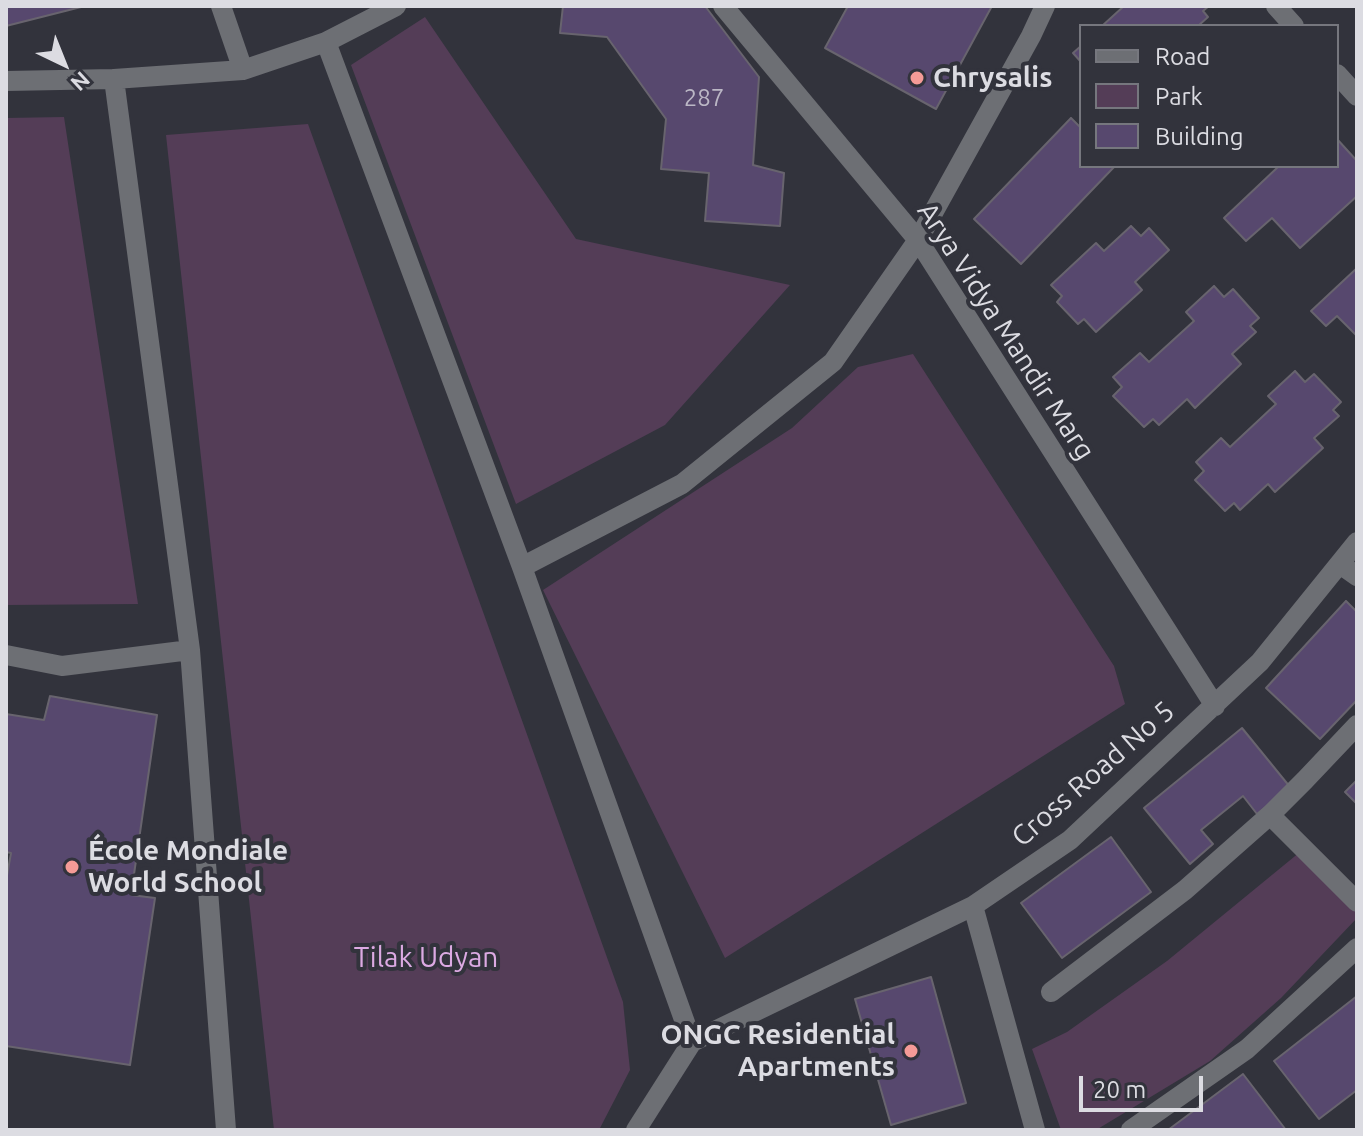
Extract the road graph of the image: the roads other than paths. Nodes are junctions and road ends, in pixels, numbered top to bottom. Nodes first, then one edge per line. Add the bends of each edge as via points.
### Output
1 (221, 6) edge
2 (396, 6) edge
3 (723, 6) edge
4 (1045, 6) edge
5 (1276, 6) edge
6 (1292, 24) edge
7 (326, 42) junction
8 (243, 70) junction
9 (1339, 76) edge
10 (114, 79) junction
11 (6, 81) edge
12 (1357, 96) edge
13 (918, 240) junction
14 (1357, 542) edge
15 (1340, 564) junction
16 (522, 567) junction
17 (1357, 576) edge
18 (190, 650) junction
19 (6, 655) edge
20 (1215, 706) junction
21 (1357, 725) edge
22 (1270, 815) junction
23 (1357, 902) edge
24 (973, 906) junction
25 (1357, 948) edge
26 (1051, 992) dead end
27 (692, 1042) junction
28 (1028, 1128) edge
29 (226, 1130) edge
30 (636, 1130) edge
31 (1131, 1130) edge

1 - 8 street
2 - 7 street
3 - 13 street, Arya Vidya Mandir Marg
4 - 13 street
5 - 6 street
7 - 8 street
7 - 16 street
8 - 10 street
9 - 12 street
10 - 11 street
10 - 18 street
13 - 16 street via 833,362 682,484
13 - 20 street, Arya Vidya Mandir Marg
14 - 15 street, Cross Road No 5
15 - 17 street
15 - 20 street, Cross Road No 5 via 1260,662
16 - 27 street
18 - 19 street via 62,666
18 - 29 street
20 - 24 street, Cross Road No 5 via 1070,840
21 - 22 street
22 - 23 street
22 - 26 street via 1185,890
24 - 27 street, Cross Road No 5
24 - 28 street
25 - 31 street via 1247,1049
27 - 30 street

